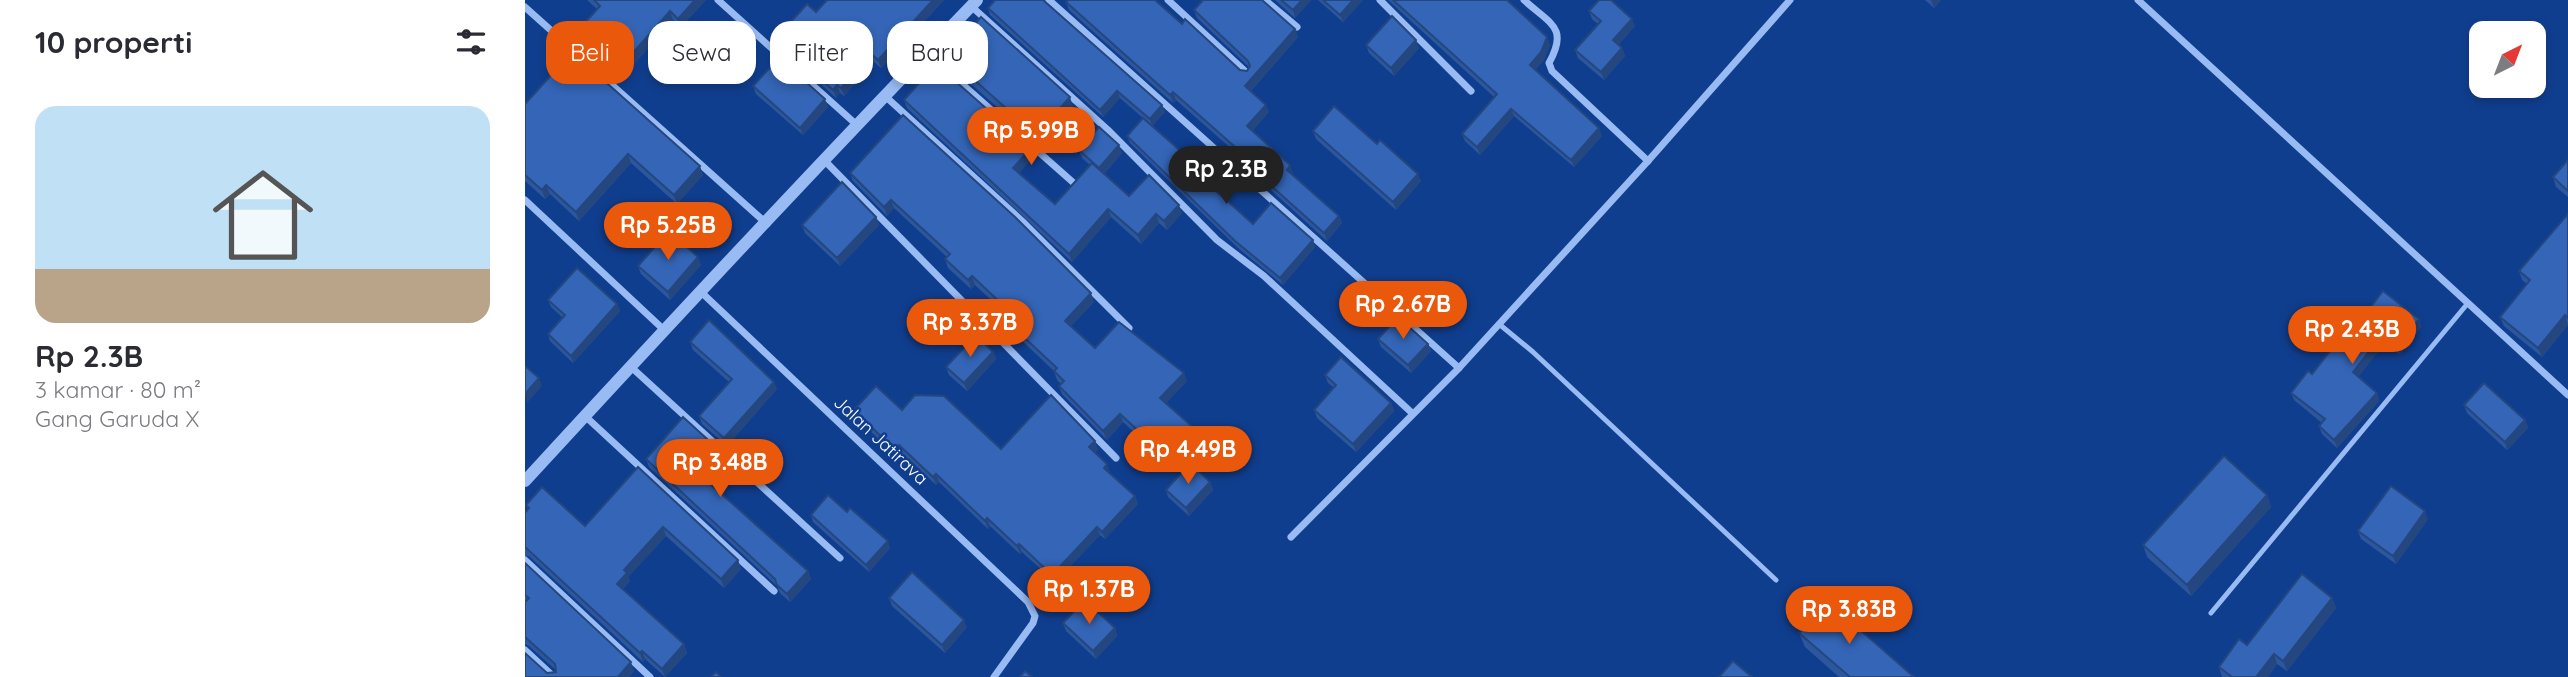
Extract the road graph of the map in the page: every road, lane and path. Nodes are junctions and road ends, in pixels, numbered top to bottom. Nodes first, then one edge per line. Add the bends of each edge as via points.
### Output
1 (718, 0) edge
2 (1049, 0) edge
3 (1168, 0) edge
4 (1265, 0) edge
5 (1380, 0) edge
6 (1524, 0) edge
7 (1790, 0) edge
8 (2138, 0) edge
9 (974, 3) edge
10 (525, 7) edge
11 (957, 21) edge
12 (1297, 27) edge
13 (1247, 73) edge
14 (896, 84) edge
15 (963, 84) edge
16 (1471, 90) dead end
17 (885, 96) junction
18 (858, 126) junction
19 (825, 161) junction
20 (1648, 161) junction
21 (1076, 185) edge
22 (525, 200) edge
23 (767, 224) junction
24 (700, 291) junction
25 (2468, 303) junction
26 (1499, 324) junction
27 (1129, 328) edge
28 (663, 329) junction
29 (630, 366) junction
30 (1459, 368) junction
31 (2568, 395) edge
32 (1412, 413) junction
33 (585, 416) junction
34 (1116, 458) dead end
35 (525, 481) edge
36 (1291, 537) dead end
37 (841, 558) dead end
38 (525, 560) edge
39 (1776, 580) dead end
40 (773, 591) edge
41 (2211, 613) dead end
42 (525, 650) edge
43 (554, 677) edge
44 (650, 677) edge
45 (995, 677) edge

1 - 18 street
2 - 30 street
3 - 13 street
4 - 12 street
5 - 16 street
6 - 20 street via 1557,33 1559,44 1549,63 1552,71
7 - 20 street
8 - 25 street
9 - 11 street
9 - 32 street via 1217,240 1264,276
10 - 23 street
14 - 17 street
15 - 21 street
17 - 18 street
17 - 27 street via 1022,221
18 - 19 street
19 - 23 street
19 - 34 street
20 - 26 street
22 - 28 street
23 - 24 street
24 - 28 street
24 - 45 street, Jalan Jatirava via 1028,602 1035,616 1029,632
25 - 31 street
25 - 41 lane
26 - 30 street
26 - 39 lane
28 - 29 street
29 - 33 street
29 - 37 street
30 - 32 street
32 - 36 street
33 - 35 street
33 - 40 street
38 - 44 street
42 - 43 street

